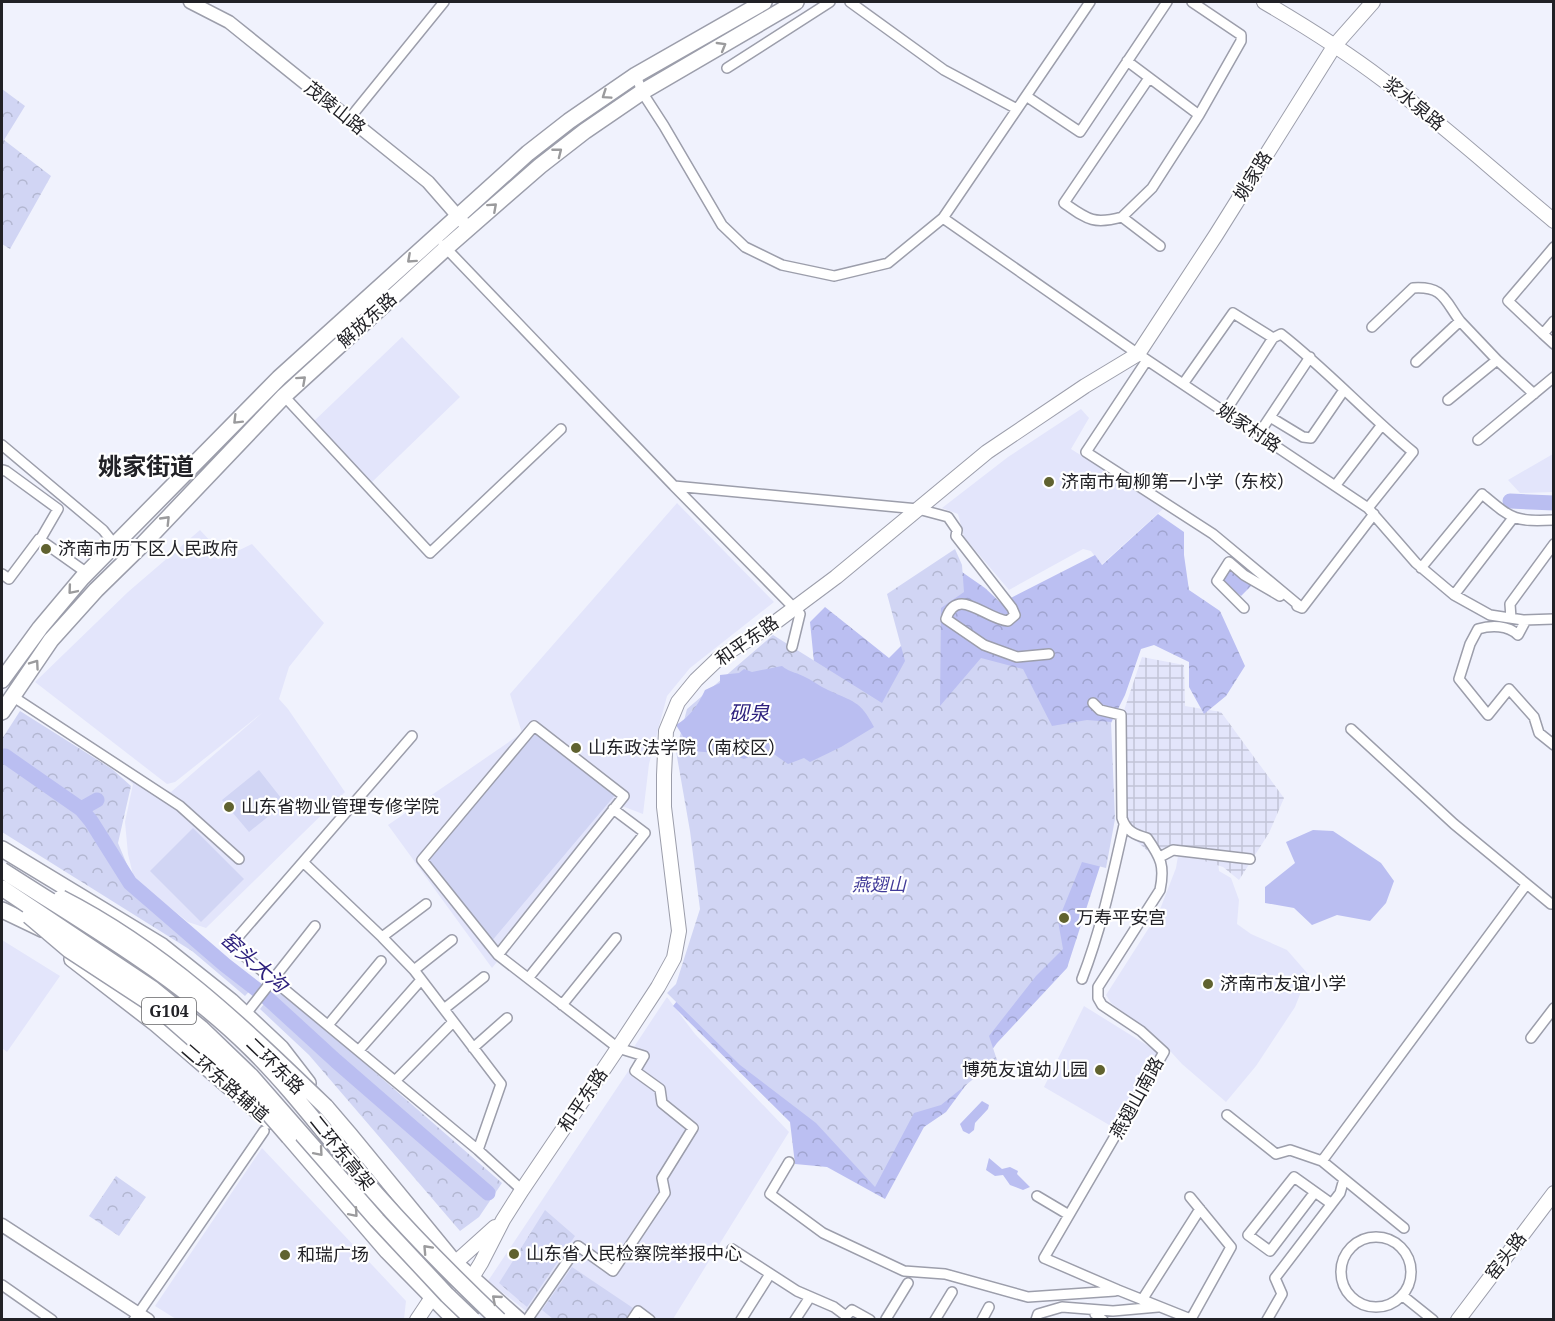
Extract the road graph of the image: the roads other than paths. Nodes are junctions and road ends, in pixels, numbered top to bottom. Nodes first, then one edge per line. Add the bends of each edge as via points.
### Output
1 (190, 2) edge
2 (444, 2) edge
3 (764, 2) edge
4 (796, 2) edge
5 (830, 2) edge
6 (850, 2) edge
7 (1090, 2) edge
8 (1167, 2) edge
9 (1192, 2) edge
10 (1264, 2) edge
11 (1373, 2) edge
12 (1335, 45) junction
13 (1127, 61) junction
14 (727, 68) dead end
15 (636, 75) junction
16 (1149, 78) junction
17 (642, 92) junction
18 (1026, 96) junction
19 (1017, 109) junction
20 (1199, 115) junction
21 (349, 119) junction
22 (459, 216) junction
23 (1122, 217) junction
24 (943, 218) junction
25 (1554, 221) edge
26 (470, 229) junction
27 (441, 243) junction
28 (1160, 246) dead end
29 (1554, 247) edge
30 (1460, 321) junction
31 (1554, 321) edge
32 (1372, 327) dead end
33 (1542, 334) junction
34 (1273, 338) junction
35 (1554, 344) edge
36 (1143, 357) junction
37 (1310, 357) junction
38 (1497, 360) junction
39 (1416, 362) dead end
40 (1554, 377) edge
41 (1183, 384) junction
42 (1344, 390) junction
43 (1534, 394) junction
44 (284, 396) junction
45 (1448, 400) dead end
46 (1225, 412) junction
47 (1270, 417) junction
48 (1381, 426) junction
49 (561, 429) dead end
50 (1258, 435) junction
51 (1478, 440) dead end
52 (2, 446) edge
53 (2, 471) edge
54 (674, 486) junction
55 (1335, 486) junction
56 (918, 509) junction
57 (1371, 511) junction
58 (1513, 518) junction
59 (1554, 520) edge
60 (40, 540) junction
61 (1554, 544) edge
62 (115, 545) junction
63 (1421, 568) junction
64 (87, 573) junction
65 (2, 574) edge
66 (1454, 595) junction
67 (793, 608) junction
68 (1244, 608) dead end
69 (1302, 608) junction
70 (1511, 618) junction
71 (1526, 620) junction
72 (1554, 620) edge
73 (792, 647) dead end
74 (1049, 654) dead end
75 (2, 680) edge
76 (12, 696) junction
77 (1093, 704) dead end
78 (2, 712) edge
79 (1351, 729) dead end
80 (412, 736) dead end
81 (1554, 745) edge
82 (613, 809) junction
83 (1124, 825) junction
84 (2, 849) edge
85 (1160, 857) junction
86 (239, 859) dead end
87 (1250, 859) dead end
88 (303, 862) junction
89 (2, 869) edge
90 (1526, 885) junction
91 (2, 888) edge
92 (2, 892) edge
93 (76, 894) junction
94 (426, 904) dead end
95 (1551, 904) dead end
96 (2, 910) edge
97 (315, 926) dead end
98 (382, 936) junction
99 (616, 938) dead end
100 (452, 940) dead end
101 (498, 955) junction
102 (381, 961) dead end
103 (414, 970) junction
104 (530, 976) dead end
105 (484, 977) dead end
106 (1082, 979) dead end
107 (272, 980) junction
108 (421, 980) junction
109 (562, 1005) junction
110 (1554, 1008) edge
111 (444, 1009) junction
112 (248, 1012) junction
113 (507, 1018) dead end
114 (453, 1022) junction
115 (329, 1024) dead end
116 (1531, 1038) dead end
117 (473, 1048) junction
118 (618, 1048) junction
119 (360, 1049) dead end
120 (395, 1081) junction
121 (326, 1107) junction
122 (1227, 1115) dead end
123 (264, 1131) dead end
124 (289, 1137) junction
125 (478, 1150) junction
126 (1322, 1161) junction
127 (789, 1162) dead end
128 (1344, 1179) junction
129 (522, 1190) junction
130 (1315, 1192) junction
131 (1037, 1196) dead end
132 (1190, 1197) dead end
133 (1552, 1200) edge
134 (1329, 1202) dead end
135 (1200, 1209) junction
136 (1070, 1215) junction
137 (503, 1220) junction
138 (2, 1225) edge
139 (1404, 1228) dead end
140 (732, 1249) dead end
141 (455, 1263) junction
142 (770, 1274) junction
143 (472, 1277) junction
144 (908, 1283) dead end
145 (2, 1285) edge
146 (1118, 1290) junction
147 (952, 1292) dead end
148 (1403, 1296) junction
149 (431, 1297) junction
150 (810, 1297) junction
151 (1142, 1300) junction
152 (989, 1307) dead end
153 (1161, 1307) junction
154 (1097, 1316) edge
155 (140, 1317) edge
156 (449, 1318) edge
157 (845, 1318) edge
158 (886, 1319) edge
159 (1192, 1319) edge
160 (52, 1320) edge
161 (417, 1320) edge
162 (473, 1320) edge
163 (499, 1320) edge
164 (519, 1320) edge
165 (527, 1320) edge
166 (632, 1320) edge
167 (650, 1320) edge
168 (741, 1320) edge
169 (795, 1320) edge
170 (870, 1320) edge
171 (935, 1320) edge
172 (982, 1320) edge
173 (1035, 1320) edge
174 (1267, 1320) edge
175 (1433, 1320) edge
176 (1458, 1320) edge

1 - 21 street, 茂陵山路 via 229,22
2 - 21 street
3 - 15 main road, 解放东路
17 -> 4 main road, 解放东路
5 - 14 street
6 - 19 street via 944,70
7 - 18 street
8 - 13 street
9 - 20 street via 1241,35
10 - 12 main road, 浆水泉路
11 - 12 main road, 姚家路
12 - 25 main road, 浆水泉路 via 1423,111
12 - 36 main road, 姚家路
13 - 16 street
13 - 18 street via 1080,132
15 - 17 street
15 -> 22 main road, 解放东路 via 528,153
16 - 20 street
16 - 23 street via 1064,203 1088,220
17 - 24 street via 722,225 745,248 782,265 834,276 888,263
26 -> 17 main road, 解放东路 via 585,130
18 - 19 street
19 - 24 street
20 - 23 street via 1152,188
21 - 22 street, 茂陵山路 via 428,182
22 - 26 street, 茂陵山路
22 - 27 main road, 解放东路
23 - 28 street
24 - 36 street, 姚家村路
26 - 27 main road, 解放东路
44 -> 27 main road, 解放东路
27 - 54 street
27 -> 62 main road, 解放东路 via 279,378
29 - 33 street via 1508,301
30 - 32 street via 1439,292 1430,287 1413,288
30 - 38 street
30 - 39 street
31 - 33 street
33 - 35 street
34 - 37 street via 1281,334
34 - 41 street via 1233,314
34 - 46 street
36 - 41 street, 姚家村路
36 - 56 main road, 和平东路 via 1084,386 987,452
36 - 69 street via 1086,452 1213,534
37 - 42 street
37 - 47 street
38 - 43 street
38 - 45 street
40 - 43 street
41 - 46 street, 姚家村路
42 - 47 street via 1311,438
42 - 48 street
43 - 51 street
44 - 49 street via 430,553
76 -> 44 main road, 解放东路 via 74,614
46 - 50 street, 姚家村路
47 - 50 street
48 - 55 street
48 - 57 street via 1413,452
50 - 55 street, 姚家村路
52 - 62 street via 103,530
53 - 60 street via 58,509
54 - 56 street
54 - 67 street
55 - 57 street, 姚家村路
56 - 67 main road, 和平东路 via 836,578
56 - 74 street via 948,517 957,530 956,536 1014,615 1008,621 998,620 964,603 949,610 946,619 984,645 1017,657
57 - 63 street, 姚家村路
57 - 69 street
58 - 59 street
58 - 63 street via 1482,494
58 - 66 street
60 - 64 street
60 - 65 street via 9,579
61 - 70 street via 1510,604
62 - 64 main road, 解放东路
63 - 66 street, 姚家村路
64 -> 75 main road, 解放东路
66 - 70 street, 姚家村路 via 1490,615
67 - 73 street via 800,614
67 - 118 main road, 和平东路 via 719,658 696,680 678,702 666,731 664,807 679,931 674,958
68 - 69 street via 1217,581 1229,562 1244,575
70 - 71 street, 姚家村路
71 - 72 street, 姚家村路
71 - 81 street via 1518,635 1491,625 1478,629 1459,679 1488,715 1509,689 1534,717 1539,733
76 - 78 main road, 解放东路
76 - 86 street via 180,806
77 - 83 street via 1100,711 1121,715
79 - 90 street
80 - 88 street
82 - 101 street
82 - 101 street via 624,796 534,726 422,860
82 - 104 street via 645,833
83 - 85 street via 1134,835 1147,838
83 - 106 street via 1097,941
84 - 93 main road, 二环东路 / G104
85 - 87 street via 1173,850
85 - 136 street, 燕翅山南路 via 1160,890 1098,987 1098,998 1164,1052
88 - 98 street
88 - 107 street via 231,945
89 - 121 main road, bridge via 90,913 176,971 224,1010
163 -> 89 main road, 二环东高架, bridge via 377,1195 250,1048 185,992
90 - 95 street
90 - 126 street
91 -> 162 main road, 二环东高架, bridge via 153,989 201,1028 251,1076 377,1220
92 - 124 main road, bridge via 69,950 159,1009 255,1098
93 - 112 main road via 162,946
93 - 121 main road, 二环东路 / G104 via 86,916 200,996 307,1097
94 - 98 street
96 - 124 main road, 二环东路辅道 via 156,1024
97 - 107 street
98 - 103 street
99 - 109 street
100 - 103 street
101 - 109 street
102 - 115 street
103 - 108 street
105 - 111 street
107 - 112 street
107 - 120 street
108 - 111 street
108 - 119 street
109 - 118 street
110 - 116 street
111 - 114 street
112 - 121 main road
113 - 117 street
114 - 117 street
114 - 120 street
117 - 125 street via 501,1084
118 - 129 main road, 和平东路
118 - 165 street via 644,1056 635,1071 660,1089 662,1104 693,1128 662,1178 665,1193 613,1271 578,1246
120 - 125 street
121 - 141 main road, 二环东路 / G104
122 - 126 street via 1276,1154 1290,1150
123 - 155 street
124 -> 149 main road
125 - 129 street
126 - 128 street
127 - 146 street via 770,1194 823,1233 904,1271 945,1274 1028,1297
128 - 139 street
128 - 174 street via 1340,1193 1275,1278 1282,1294
129 - 137 main road, 和平东路
130 - 130 street via 1294,1177 1248,1235 1270,1251
130 - 134 street
131 - 136 street
132 - 135 street
133 - 176 main road, 窑头路
135 - 151 street
135 - 159 street via 1231,1247
136 - 146 street, 燕翅山南路 via 1044,1258
137 - 141 main road, 和平东路
137 - 143 main road, 和平东路
138 - 155 street
140 - 142 street
141 - 143 main road, 二环东路 / G104
141 - 149 main road, 和平东路
142 - 150 street
142 - 168 street
143 - 156 main road, 和平东路
164 -> 143 main road, 二环东路 / G104
144 - 158 street
145 - 160 street
146 - 151 street, 燕翅山南路
147 - 171 street
148 - 148 street via 1412,1275 1407,1253 1399,1244 1378,1236 1366,1238 1348,1251 1341,1267 1343,1285 1349,1295 1370,1307 1382,1307
148 - 175 street
149 - 156 main road
149 - 161 main road, 和平东路
150 - 157 street via 834,1307
150 - 169 street
151 - 153 street, 燕翅山南路
152 - 172 street
153 - 154 street
153 - 159 street, 燕翅山南路
154 - 173 street via 1062,1307 1038,1314
157 - 170 street via 852,1310
166 - 167 street via 638,1311

